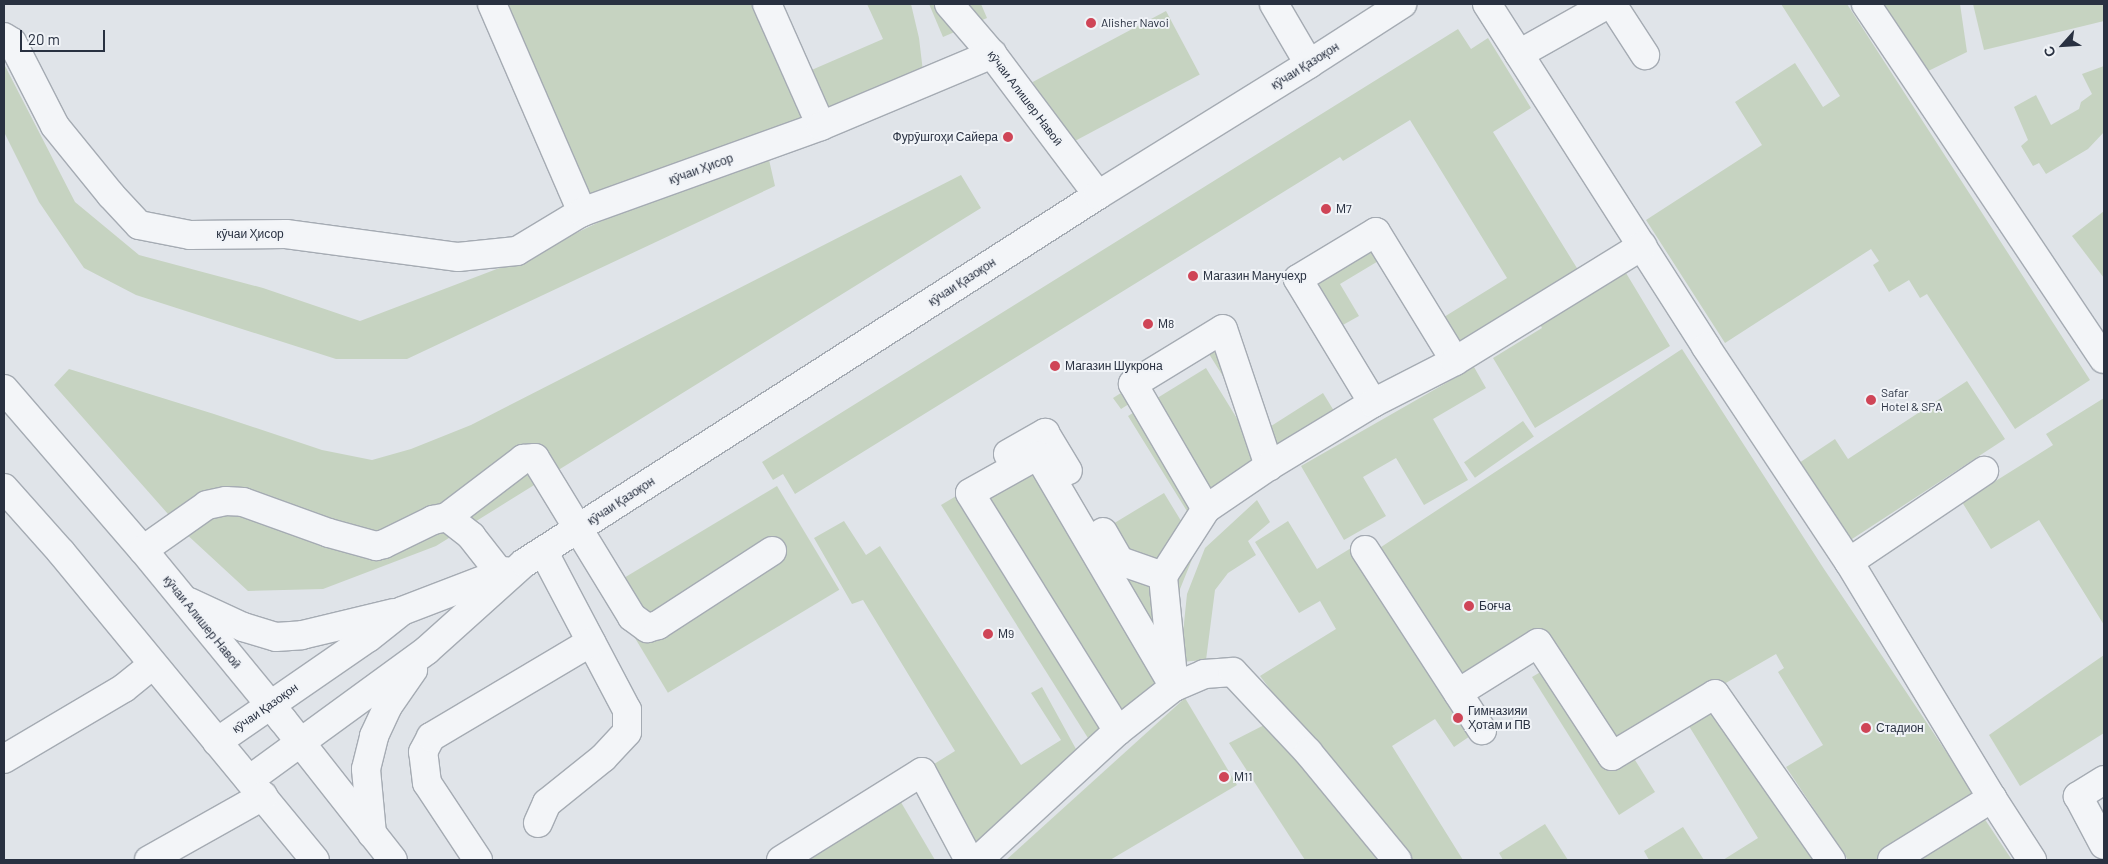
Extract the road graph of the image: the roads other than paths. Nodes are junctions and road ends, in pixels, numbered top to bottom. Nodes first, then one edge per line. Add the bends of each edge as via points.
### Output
1 (492, 4) edge
2 (767, 4) edge
3 (949, 4) edge
4 (1274, 4) edge
5 (1402, 4) edge
6 (1487, 4) edge
7 (1608, 4) edge
8 (1612, 4) edge
9 (1866, 4) edge
10 (4, 37) edge
11 (992, 54) junction
12 (1519, 54) junction
13 (1645, 56) dead end
14 (1309, 64) junction
15 (821, 126) junction
16 (1098, 194) junction
17 (582, 212) junction
18 (1642, 246) junction
19 (2104, 360) edge
20 (1455, 361) junction
21 (4, 389) edge
22 (1373, 403) junction
23 (1269, 466) junction
24 (1984, 470) dead end
25 (4, 488) edge
26 (1206, 509) junction
27 (447, 518) junction
28 (579, 527) junction
29 (143, 550) junction
30 (1365, 550) dead end
31 (772, 551) dead end
32 (522, 562) junction
33 (1849, 562) junction
34 (1163, 576) junction
35 (183, 599) junction
36 (402, 611) junction
37 (591, 642) junction
38 (427, 650) junction
39 (152, 665) junction
40 (1174, 687) junction
41 (1458, 693) junction
42 (270, 704) junction
43 (1482, 730) dead end
44 (1118, 731) junction
45 (217, 742) junction
46 (300, 742) junction
47 (4, 758) edge
48 (2104, 780) edge
49 (256, 788) junction
50 (1992, 798) junction
51 (538, 823) dead end
52 (372, 834) junction
53 (2103, 839) edge
54 (149, 860) edge
55 (315, 860) edge
56 (394, 860) edge
57 (478, 860) edge
58 (781, 860) edge
59 (969, 860) edge
60 (978, 860) edge
61 (1397, 860) edge
62 (1831, 860) edge
63 (1892, 860) edge
64 (2032, 860) edge

1 - 17 street
2 - 15 street
3 - 11 street, кӯчаи Алишер Навоӣ
4 - 14 street
5 - 14 street, кӯчаи Қазоқон
6 - 12 street
7 - 12 street
8 - 13 street
9 - 19 street
10 - 17 street, кӯчаи Ҳисор via 12,42 55,126 139,225 190,235 286,234 458,257 517,251
11 - 15 street, кӯчаи Ҳисор
11 - 16 street, кӯчаи Алишер Навоӣ
12 - 18 street
14 - 16 street, кӯчаи Қазоқон
15 - 17 street, кӯчаи Ҳисор
16 - 28 street, кӯчаи Қазоқон
18 - 20 street
18 - 33 street
20 - 22 street
20 - 22 street via 1376,232 1298,279
21 - 29 street, кӯчаи Алишер Навоӣ
22 - 23 street
23 - 26 street
23 - 26 street via 1223,329 1133,384
24 - 33 street
25 - 39 street
26 - 34 street
27 - 28 street via 523,459 535,458
27 - 29 street via 433,520 376,546 243,502 226,501 207,504
27 - 32 street via 471,536
28 - 31 street via 632,617 647,628 658,625
28 - 32 street, кӯчаи Қазоқон
29 - 35 street, кӯчаи Алишер Навоӣ
30 - 41 street
32 - 36 street, кӯчаи Қазоқон
32 - 37 street
32 - 38 street, кӯчаи Қазоқон
33 - 50 street
34 - 40 street
34 - 44 street via 1120,561 1045,433 951,486
35 - 36 street via 243,627 276,637 302,635
35 - 42 street, кӯчаи Алишер Навоӣ
36 - 42 street, кӯчаи Қазоқон
37 - 51 street via 628,710 627,732 603,758 547,803
37 - 57 street via 431,737 423,752 426,783
38 - 46 street, кӯчаи Қазоқон
38 - 52 street via 388,706 374,736 366,769
39 - 45 street
39 - 47 street via 124,688
40 - 44 street
40 - 44 street via 1038,455 970,492
40 - 61 street via 1204,674 1234,672 1308,752
41 - 43 street
41 - 62 street via 1538,643 1612,756 1715,694
42 - 45 street, кӯчаи Қазоқон
42 - 46 street, кӯчаи Алишер Навоӣ
44 - 60 street
45 - 49 street
46 - 49 street, кӯчаи Қазоқон
46 - 52 street, кӯчаи Алишер Навоӣ
48 - 53 street via 2078,796
49 - 54 street, кӯчаи Қазоқон
49 - 55 street
50 - 63 street
50 - 64 street
52 - 56 street, кӯчаи Алишер Навоӣ
58 - 59 street via 922,772

